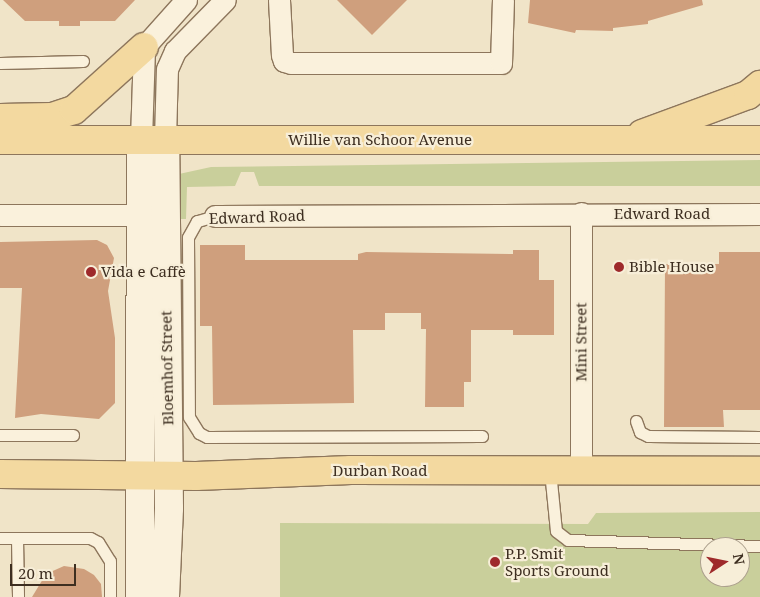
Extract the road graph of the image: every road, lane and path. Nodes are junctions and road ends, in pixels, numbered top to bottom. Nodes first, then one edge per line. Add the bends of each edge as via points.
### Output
1 (186, 0) edge
2 (225, 0) edge
3 (279, 0) edge
4 (503, 0) edge
5 (144, 47) junction
6 (83, 61) dead end
7 (0, 63) edge
8 (760, 85) edge
9 (0, 118) edge
10 (153, 139) junction
11 (0, 140) edge
12 (624, 140) junction
13 (760, 140) edge
14 (581, 213) junction
15 (760, 214) edge
16 (0, 215) edge
17 (154, 215) junction
18 (215, 216) joint
19 (636, 421) dead end
20 (0, 435) edge
21 (73, 435) dead end
22 (482, 436) dead end
23 (760, 437) edge
24 (550, 471) junction
25 (581, 471) junction
26 (760, 471) edge
27 (0, 474) edge
28 (140, 475) junction
29 (168, 475) junction
30 (0, 538) edge
31 (17, 538) junction
32 (760, 546) edge
33 (18, 597) edge
34 (110, 597) edge
35 (140, 597) edge
36 (164, 597) edge

1 - 5 street
2 - 10 street via 175,52 167,69
3 - 4 street via 282,55 284,61 291,63 501,63
5 - 9 main road via 74,110 52,117
5 - 10 street
6 - 7 lane
8 - 12 main road via 748,95
10 - 11 main road, Willie van Schoor Avenue
10 - 12 main road, Willie van Schoor Avenue
10 - 17 street, Bloemhof Street
12 - 13 main road, Willie van Schoor Avenue
14 - 15 street, Edward Road
14 - 18 street, Edward Road
14 - 25 street, Mini Street
16 - 17 street
17 - 28 street, Bloemhof Street
17 - 29 street, Bloemhof Street
18 - 22 lane, Edward Road via 198,221 188,237 189,417 199,434 207,437
19 - 23 lane via 640,432 648,436
20 - 21 lane
24 - 25 main road, Durban Road
24 - 29 main road, Durban Road via 351,470
24 - 32 lane via 556,530 568,540
25 - 26 main road, Durban Road
27 - 28 main road, Durban Road
28 - 29 main road, Durban Road
28 - 35 street, Bloemhof Street
29 - 36 street, Bloemhof Street
30 - 31 lane
31 - 33 lane
31 - 34 lane via 90,538 98,542 110,561

